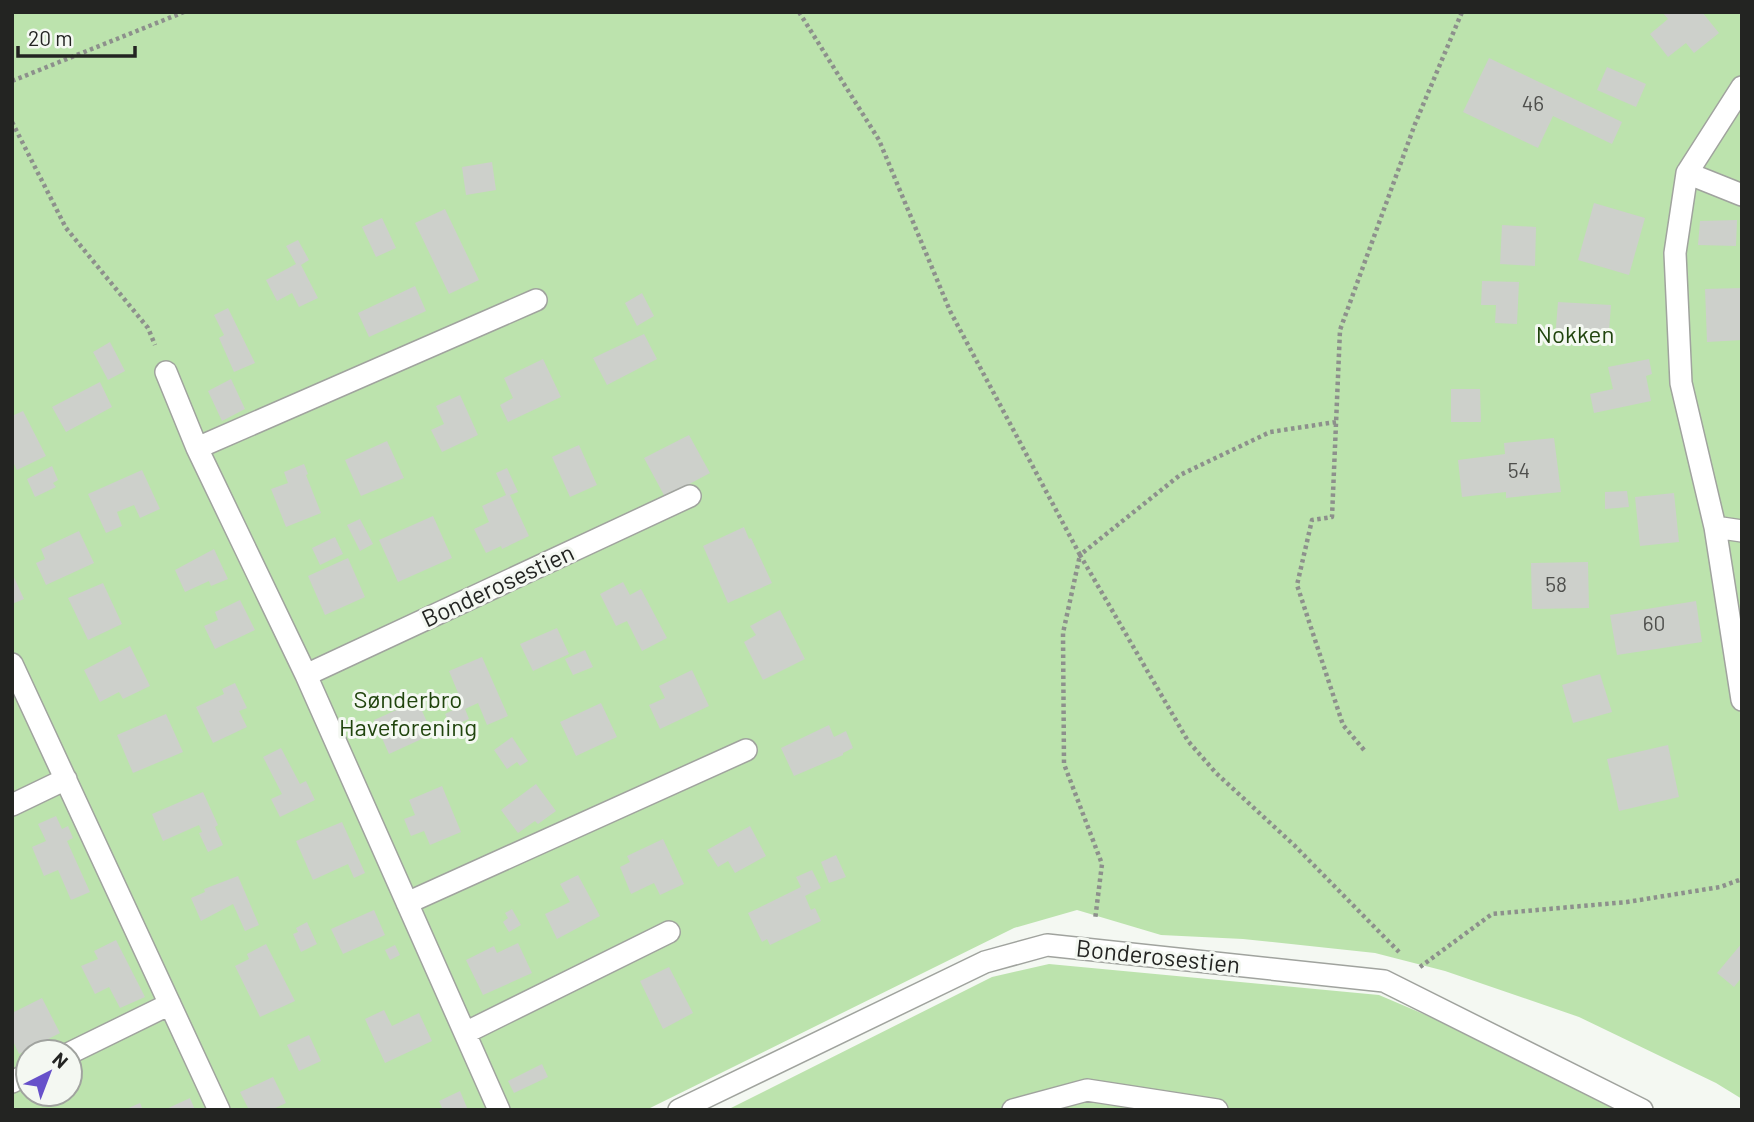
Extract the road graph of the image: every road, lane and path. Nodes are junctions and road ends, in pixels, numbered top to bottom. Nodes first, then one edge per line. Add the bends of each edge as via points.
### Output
1 (184, 12) edge
2 (799, 12) edge
3 (1462, 12) edge
4 (12, 81) edge
5 (1742, 87) edge
6 (12, 122) edge
7 (1686, 173) junction
8 (1742, 195) edge
9 (536, 300) dead end
10 (166, 372) joint
11 (1336, 422) junction
12 (197, 448) junction
13 (690, 496) dead end
14 (1716, 527) junction
15 (1742, 531) edge
16 (1080, 555) junction
17 (12, 664) edge
18 (306, 676) junction
19 (1742, 699) edge
20 (746, 750) dead end
21 (1364, 750) dead end
22 (66, 779) junction
23 (12, 805) edge
24 (1742, 879) edge
25 (407, 903) junction
26 (669, 932) dead end
27 (1091, 949) junction
28 (1416, 970) junction
29 (1410, 995) junction
30 (170, 1004) junction
31 (465, 1033) junction
32 (84, 1046) edge
33 (1087, 1090) junction
34 (219, 1110) edge
35 (499, 1110) edge
36 (679, 1110) edge
37 (1013, 1110) edge
38 (1096, 1110) edge
39 (1217, 1110) edge
40 (1642, 1110) edge

1 - 4 path
2 - 16 path via 879,140 950,311
3 - 11 path via 1415,124 1340,330
5 - 7 lane
6 - 10 path via 66,228 148,328
7 - 8 lane
7 - 14 lane via 1675,253 1681,383
9 - 12 lane
10 - 12 lane
11 - 16 path via 1270,432 1180,475
11 - 21 path via 1332,517 1312,520 1297,585 1343,724
12 - 18 lane
13 - 18 lane, Bonderosestien
14 - 15 lane
14 - 19 lane
16 - 27 path via 1063,633 1064,764 1102,864
16 - 28 path via 1188,741
17 - 22 lane
18 - 25 lane
20 - 25 lane
22 - 23 lane
22 - 30 lane
24 - 28 path via 1720,887 1627,902 1492,914
25 - 31 lane
26 - 31 lane
27 - 29 lane, Bonderosestien via 1384,981
27 - 36 lane, Bonderosestien via 1047,945 985,962
28 - 29 path
29 - 40 lane, Bonderosestien
30 - 32 lane
30 - 34 lane
31 - 35 lane
33 - 37 lane
33 - 38 lane
33 - 39 lane

